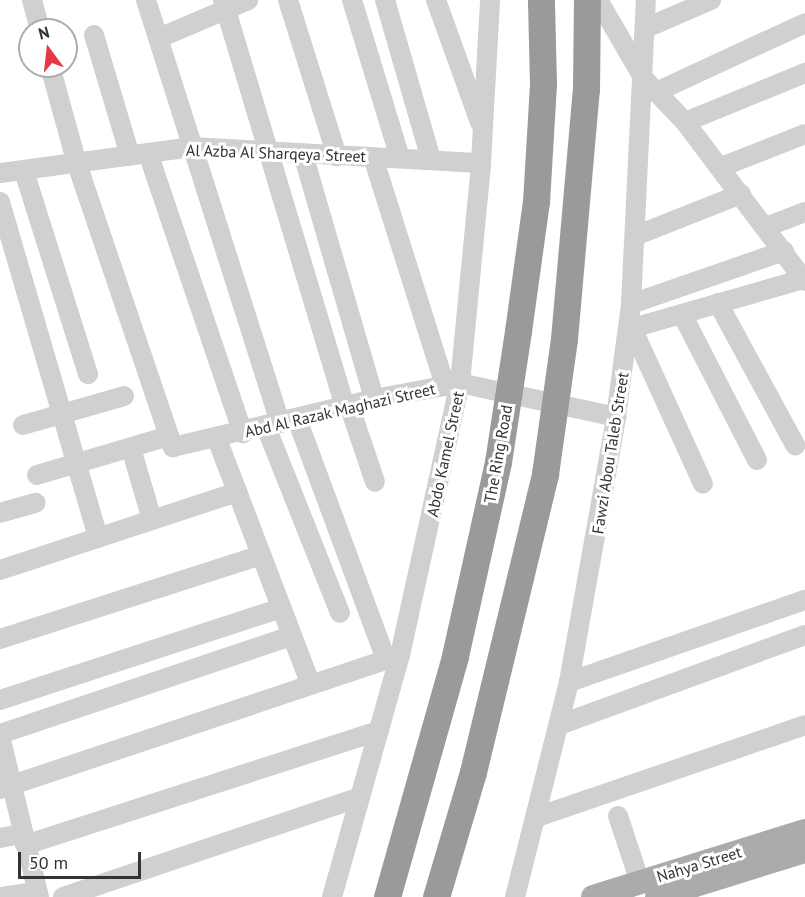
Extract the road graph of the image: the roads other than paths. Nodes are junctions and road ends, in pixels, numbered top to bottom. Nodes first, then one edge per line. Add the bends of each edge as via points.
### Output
1 (32, 0) edge
2 (146, 0) edge
3 (248, 0) edge
4 (288, 0) edge
5 (352, 0) edge
6 (385, 0) edge
7 (435, 0) edge
8 (490, 0) edge
9 (541, 0) edge
10 (587, 0) edge
11 (598, 0) edge
12 (646, 0) edge
13 (711, 0) edge
14 (224, 5) edge
15 (37, 18) edge
16 (805, 23) edge
17 (646, 28) junction
18 (94, 35) dead end
19 (159, 38) junction
20 (805, 73) edge
21 (53, 78) edge
22 (650, 85) junction
23 (685, 122) junction
24 (483, 131) junction
25 (805, 134) edge
26 (192, 147) junction
27 (270, 151) junction
28 (139, 154) junction
29 (303, 154) junction
30 (337, 156) junction
31 (373, 157) junction
32 (400, 158) junction
33 (431, 159) junction
34 (481, 163) junction
35 (77, 164) junction
36 (721, 167) junction
37 (24, 171) junction
38 (0, 173) edge
39 (741, 194) junction
40 (0, 202) edge
41 (805, 212) edge
42 (766, 227) junction
43 (635, 236) junction
44 (784, 251) junction
45 (804, 280) edge
46 (718, 303) junction
47 (631, 304) junction
48 (682, 314) junction
49 (631, 328) junction
50 (88, 374) dead end
51 (453, 385) junction
52 (124, 396) dead end
53 (374, 399) junction
54 (347, 406) junction
55 (62, 414) junction
56 (616, 417) junction
57 (281, 423) junction
58 (23, 425) dead end
59 (243, 433) junction
60 (170, 440) junction
61 (216, 440) junction
62 (795, 445) dead end
63 (131, 448) junction
64 (757, 460) dead end
65 (76, 464) junction
66 (37, 475) dead end
67 (375, 482) dead end
68 (703, 484) dead end
69 (237, 492) junction
70 (36, 503) dead end
71 (0, 512) edge
72 (152, 520) junction
73 (98, 538) junction
74 (261, 555) junction
75 (0, 570) edge
76 (805, 600) edge
77 (281, 608) junction
78 (340, 614) dead end
79 (805, 635) edge
80 (292, 636) junction
81 (0, 639) edge
82 (393, 657) junction
83 (569, 682) junction
84 (311, 685) junction
85 (0, 700) edge
86 (805, 725) edge
87 (560, 726) junction
88 (379, 731) junction
89 (0, 735) edge
90 (2, 757) edge
91 (6, 788) edge
92 (360, 797) junction
93 (618, 816) dead end
94 (537, 817) junction
95 (0, 838) edge
96 (24, 840) junction
97 (804, 848) edge
98 (648, 890) edge
99 (38, 894) edge
100 (328, 895) edge
101 (2, 897) edge
102 (63, 897) edge
103 (387, 897) edge
104 (435, 897) edge
105 (515, 897) edge
106 (593, 897) edge

1 - 15 street
2 - 19 street
3 - 14 street
4 - 30 street
5 - 32 street
6 - 33 street
7 - 24 street
8 - 24 street, Abdo Kamel Street
9 - 103 highway, The Ring Road, bridge via 543,84 537,202 498,462 455,656
10 - 104 highway, bridge via 586,90 564,339 545,474 473,772
11 - 22 street
12 - 17 street, Fawzi Abou Taleb Street
13 - 17 street
14 - 19 street
14 - 27 street
16 - 22 street
17 - 22 street, Fawzi Abou Taleb Street
18 - 28 street
19 - 26 street
20 - 23 street
21 - 35 street
22 - 23 street
22 - 43 street, Fawzi Abou Taleb Street
23 - 36 street
24 - 34 street, Abdo Kamel Street
25 - 36 street
26 - 27 street, Al Azba Al Sharqeya Street
26 - 28 street, Al Azba Al Sharqeya Street
26 - 57 street
27 - 29 street, Al Azba Al Sharqeya Street
27 - 54 street
28 - 35 street, Al Azba Al Sharqeya Street
28 - 59 street
29 - 30 street, Al Azba Al Sharqeya Street
29 - 53 street
30 - 31 street, Al Azba Al Sharqeya Street
31 - 32 street, Al Azba Al Sharqeya Street
31 - 51 street
32 - 33 street, Al Azba Al Sharqeya Street
33 - 34 street, Al Azba Al Sharqeya Street
34 - 51 street, Abdo Kamel Street
35 - 37 street, Al Azba Al Sharqeya Street
35 - 60 street
36 - 39 street
37 - 38 street, Al Azba Al Sharqeya Street
37 - 50 street
39 - 42 street
39 - 43 street
40 - 55 street
41 - 42 street
42 - 44 street
43 - 47 street, Fawzi Abou Taleb Street
44 - 45 street
44 - 47 street
45 - 46 street
46 - 48 street
46 - 62 street
47 - 49 street, Fawzi Abou Taleb Street
48 - 49 street
48 - 64 street
49 - 56 street, Fawzi Abou Taleb Street
49 - 68 street
51 - 53 street, Abd Al Razak Maghazi Street
51 - 56 street, Abd Al Razak Maghazi Street
51 - 82 street, Abdo Kamel Street
52 - 55 street
53 - 54 street, Abd Al Razak Maghazi Street
54 - 57 street, Abd Al Razak Maghazi Street
54 - 67 street
55 - 58 street
55 - 65 street
56 - 83 street, Fawzi Abou Taleb Street
57 - 59 street, Abd Al Razak Maghazi Street
57 - 78 street
57 - 82 street
59 - 61 street, Abd Al Razak Maghazi Street
60 - 61 street, Abd Al Razak Maghazi Street via 177,448
60 - 63 street, Abd Al Razak Maghazi Street
61 - 69 street
63 - 65 street, Abd Al Razak Maghazi Street
63 - 72 street
65 - 66 street, Abd Al Razak Maghazi Street
65 - 73 street
69 - 72 street
69 - 74 street
70 - 71 street
72 - 73 street
73 - 75 street
74 - 77 street
74 - 81 street
76 - 83 street
77 - 80 street
77 - 85 street
79 - 87 street
80 - 84 street
80 - 89 street
82 - 84 street
82 - 88 street, Abdo Kamel Street
83 - 87 street, Fawzi Abou Taleb Street
84 - 91 street
86 - 94 street
87 - 94 street, Fawzi Abou Taleb Street
88 - 92 street, Abdo Kamel Street
88 - 96 street
89 - 90 street
90 - 91 street
91 - 96 street
92 - 100 street, Abdo Kamel Street
92 - 102 street
93 - 98 street
94 - 105 street, Fawzi Abou Taleb Street
95 - 96 street
96 - 99 street
97 - 98 main road, Nahya Street
98 - 106 main road, Nahya Street
99 - 101 street

